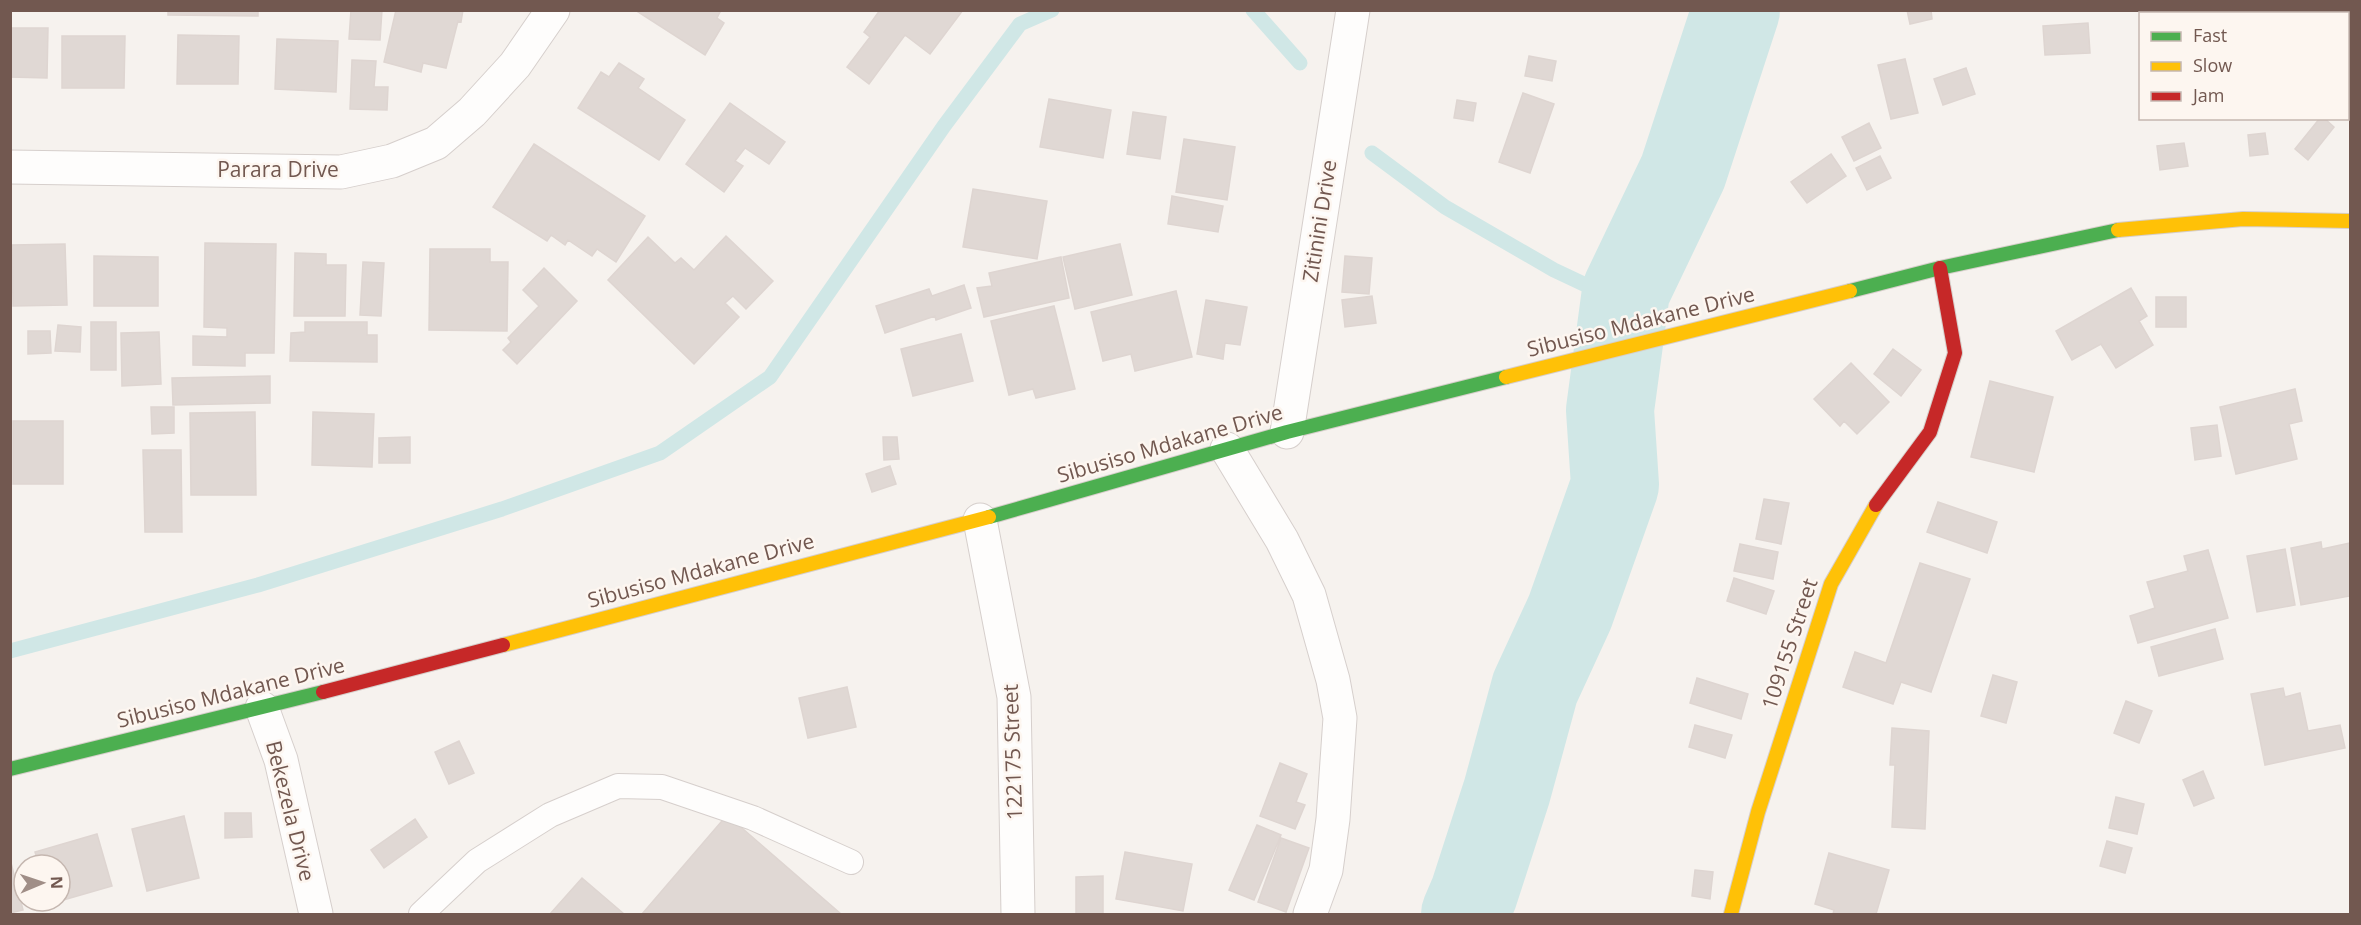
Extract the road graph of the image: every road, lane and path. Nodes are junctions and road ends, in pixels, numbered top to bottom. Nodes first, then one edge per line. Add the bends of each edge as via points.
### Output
1 (553, 10) edge
2 (1353, 10) edge
3 (10, 167) edge
4 (2350, 221) edge
5 (1940, 268) junction
6 (1287, 432) junction
7 (1227, 448) junction
8 (980, 520) junction
9 (262, 708) junction
10 (10, 769) edge
11 (851, 862) dead end
12 (316, 915) edge
13 (421, 915) edge
14 (1018, 915) edge
15 (1310, 915) edge
16 (1731, 915) edge

1 - 3 street, Parara Drive via 515,65 472,112 436,143 392,160 341,172
2 - 6 street, Zitinini Drive
4 - 5 street, Sibusiso Mdakane Drive via 2243,219 2109,231
5 - 6 street, Sibusiso Mdakane Drive
5 - 16 street, 109155 Street via 1955,353 1930,432 1878,501 1831,584 1758,812
6 - 7 street, Sibusiso Mdakane Drive
7 - 8 street, Sibusiso Mdakane Drive
7 - 15 street via 1282,540 1309,595 1340,718 1326,870
8 - 9 street, Sibusiso Mdakane Drive
8 - 14 street, 122175 Street via 1014,696
9 - 10 street, Sibusiso Mdakane Drive
9 - 12 street, Bekezela Drive via 280,760
11 - 13 lane via 753,818 662,787 618,786 550,815 477,861

